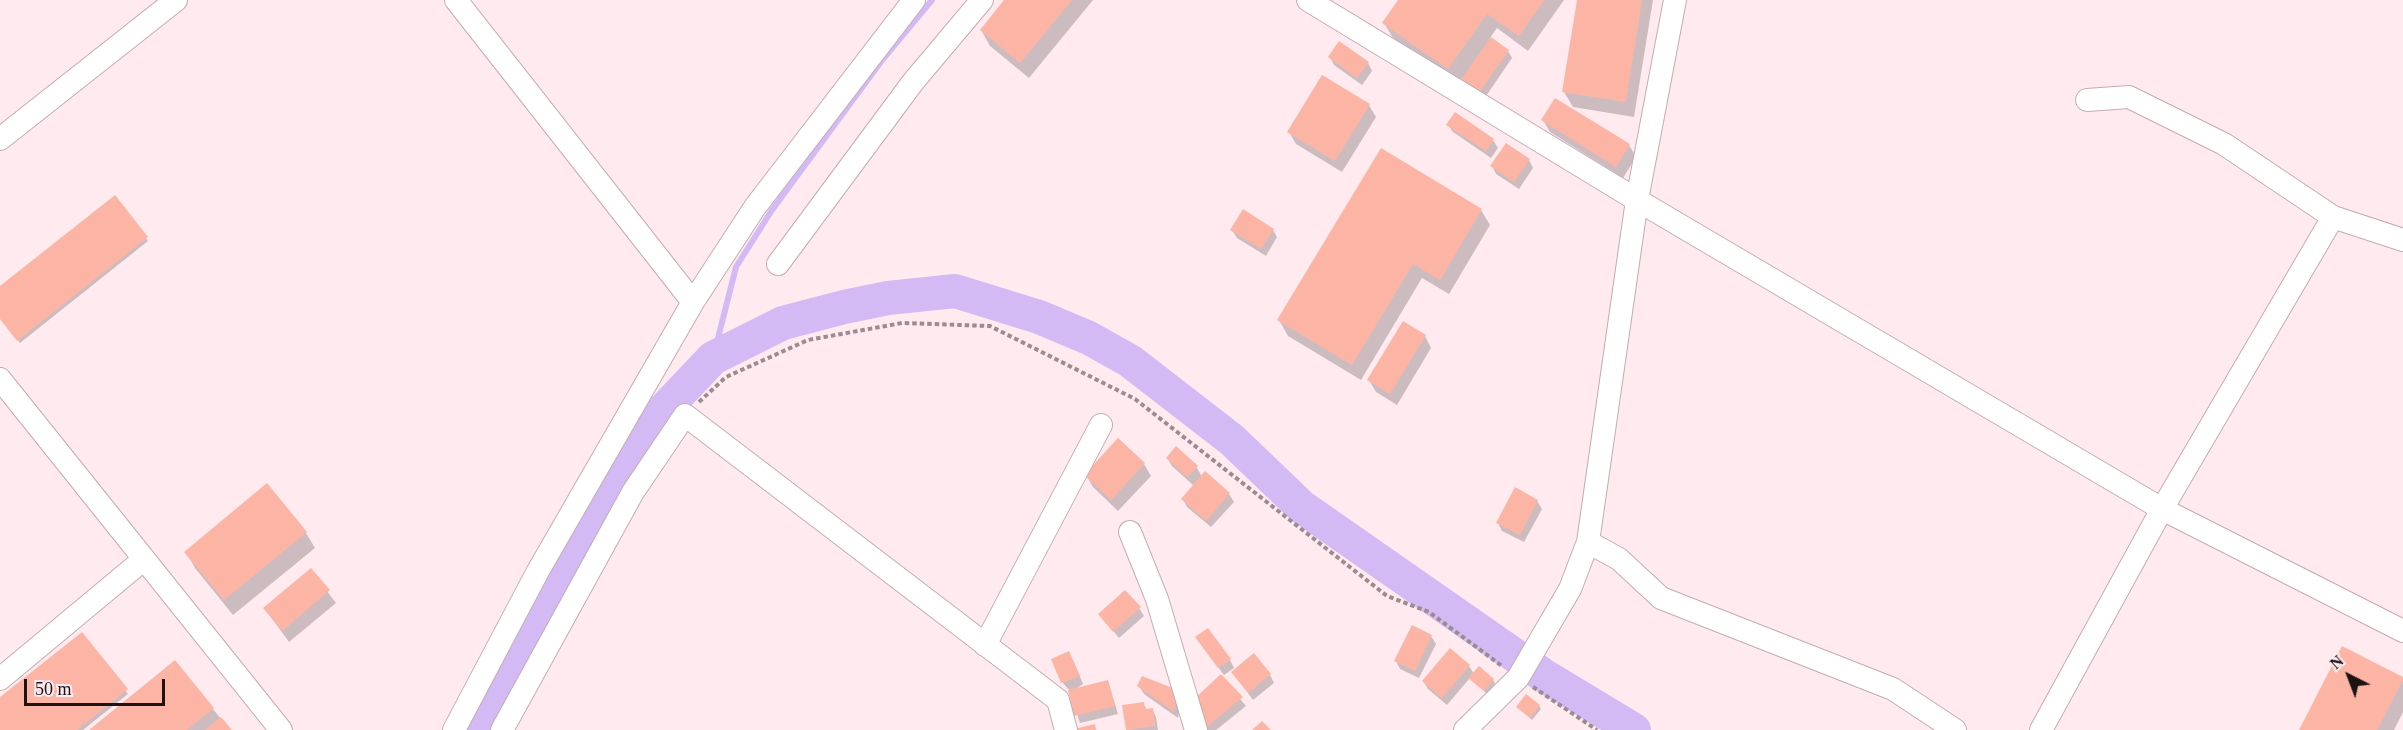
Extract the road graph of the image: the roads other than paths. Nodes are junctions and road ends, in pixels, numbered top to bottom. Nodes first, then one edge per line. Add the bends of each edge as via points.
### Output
1 (176, 0) edge
2 (456, 0) edge
3 (914, 0) edge
4 (982, 0) edge
5 (1308, 0) edge
6 (1675, 0) edge
7 (2087, 100) dead end
8 (0, 139) edge
9 (1637, 200) junction
10 (2334, 217) junction
11 (2403, 240) edge
12 (778, 264) dead end
13 (693, 302) junction
14 (0, 379) edge
15 (1101, 425) dead end
16 (2162, 509) junction
17 (1130, 532) dead end
18 (1588, 542) junction
19 (143, 560) junction
20 (2403, 631) edge
21 (986, 645) junction
22 (0, 679) edge
23 (281, 730) edge
24 (454, 730) edge
25 (502, 730) edge
26 (1066, 730) edge
27 (1196, 730) edge
28 (1465, 730) edge
29 (1955, 730) edge
30 (2041, 730) edge

1 - 8 street
2 - 13 street
3 - 13 street via 755,207
4 - 12 street via 913,82
5 - 9 street
6 - 9 street
7 - 10 street via 2129,97 2224,144
9 - 16 street
9 - 18 street
10 - 11 street
10 - 16 street
13 - 24 street via 538,571
14 - 19 street
15 - 21 street
16 - 20 street
16 - 30 street
17 - 27 street via 1157,599
18 - 28 street via 1570,589 1518,678
18 - 29 street via 1618,559 1661,598 1893,689
19 - 22 street
19 - 23 street
21 - 25 street via 685,415 633,492
21 - 26 street via 1058,700

